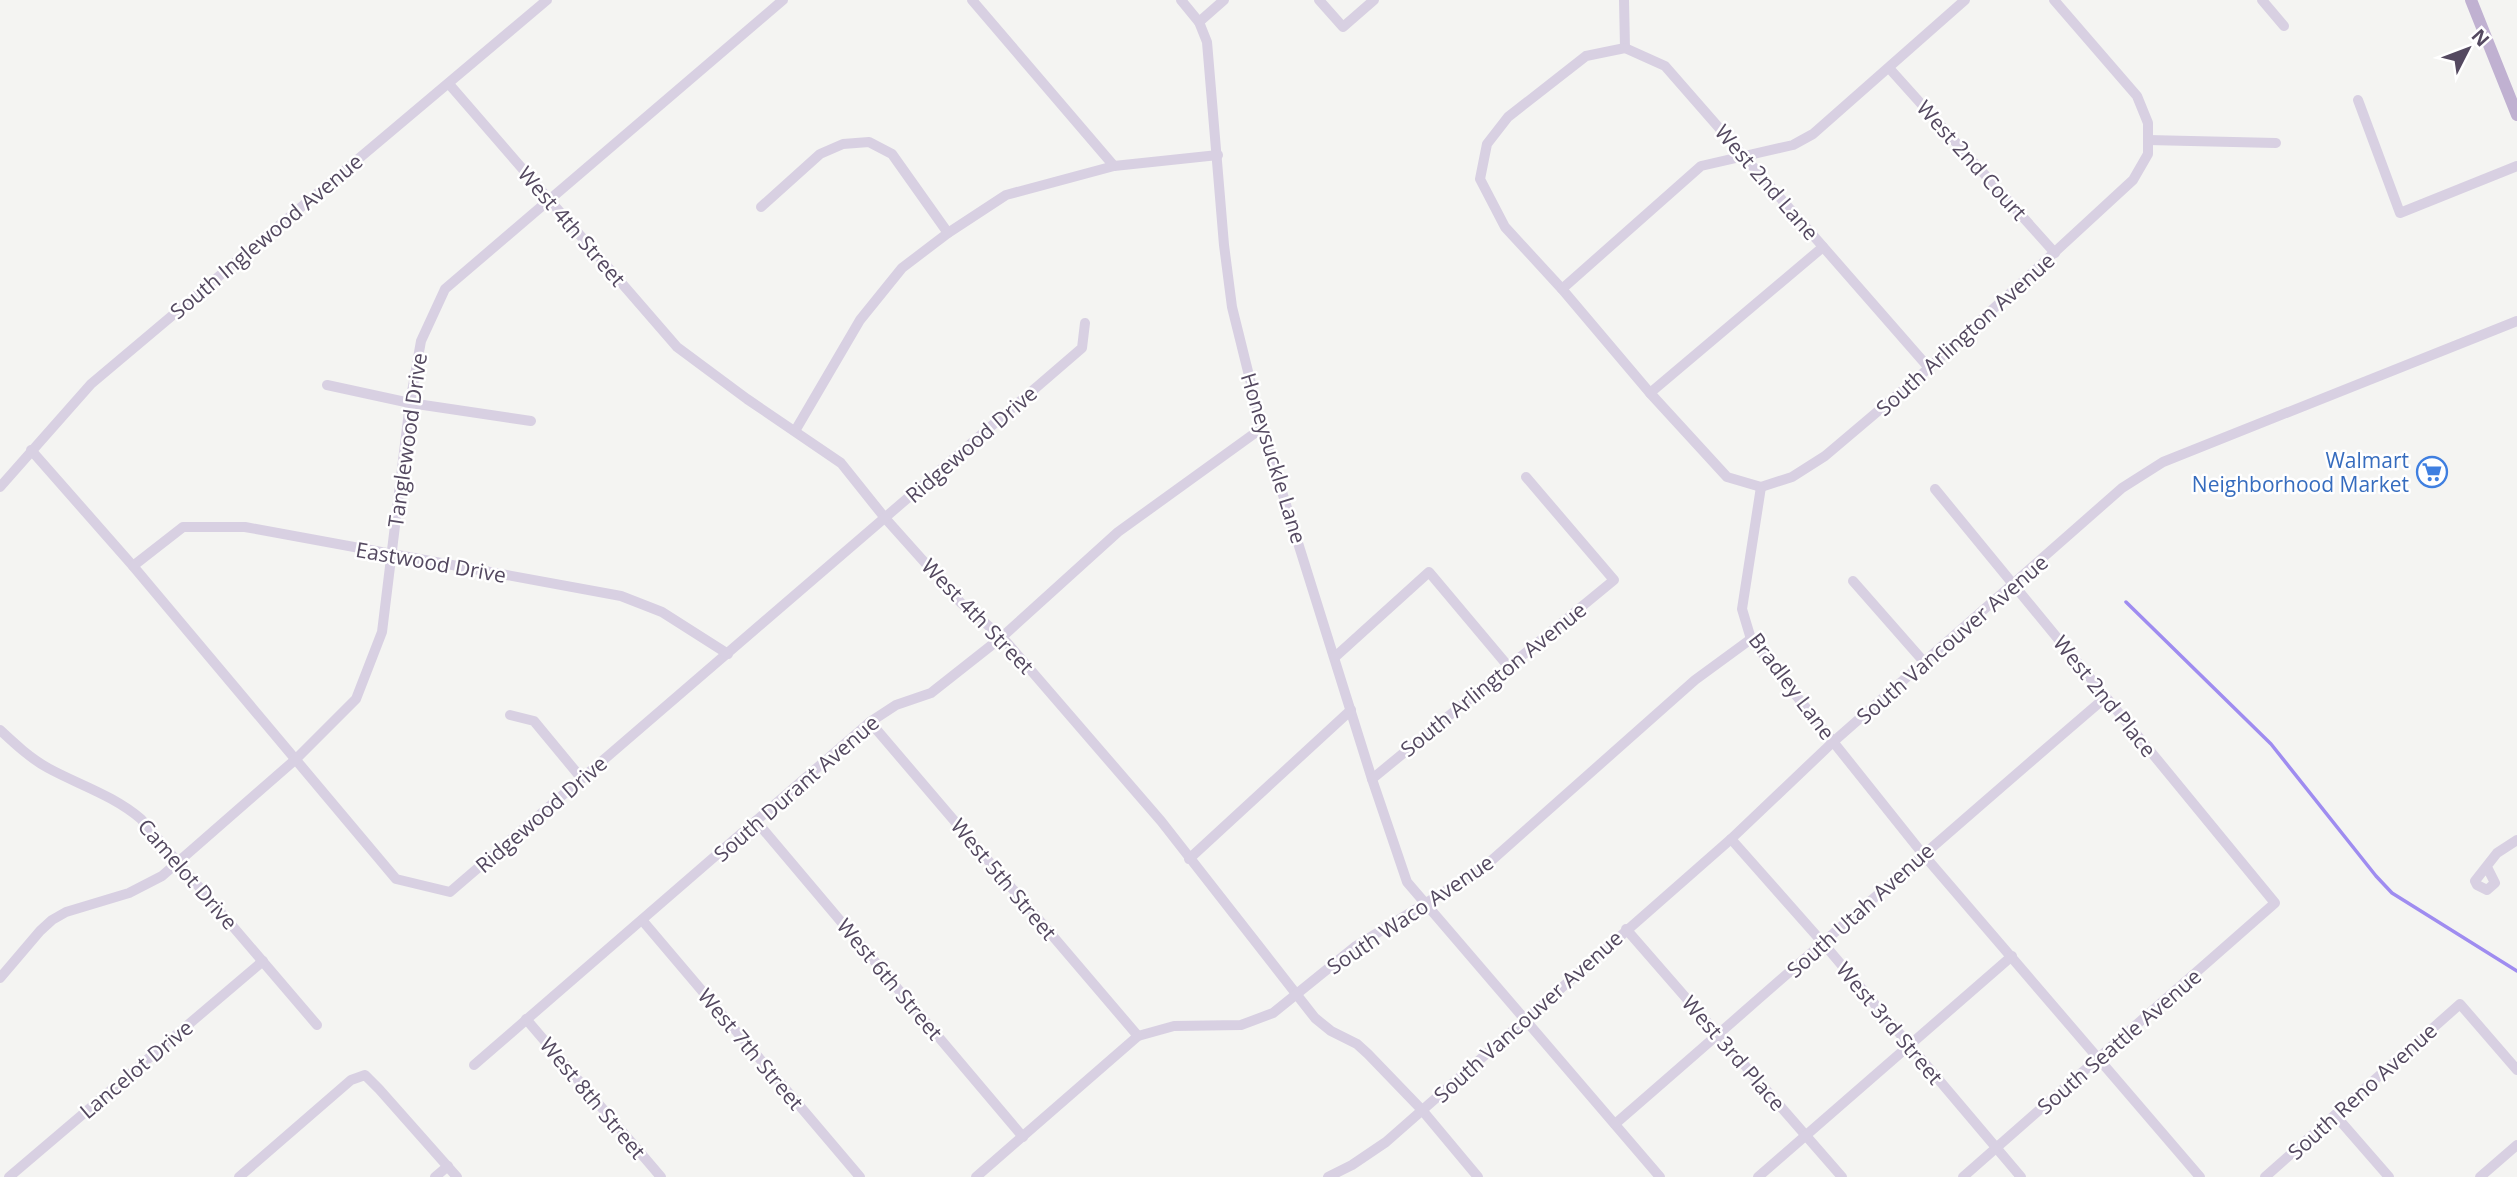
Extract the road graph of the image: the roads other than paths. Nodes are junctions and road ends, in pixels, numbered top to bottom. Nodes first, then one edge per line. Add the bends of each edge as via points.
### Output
1 (547, 0) edge
2 (783, 0) edge
3 (972, 0) edge
4 (1181, 0) edge
5 (1224, 0) edge
6 (1319, 0) edge
7 (1374, 0) edge
8 (1624, 0) edge
9 (1965, 0) edge
10 (2054, 0) edge
11 (2262, 0) edge
12 (2471, 0) edge
13 (1199, 22) junction
14 (2284, 26) dead end
15 (1625, 48) junction
16 (1889, 68) junction
17 (449, 84) junction
18 (2358, 100) dead end
19 (2517, 115) edge
20 (2148, 140) junction
21 (2276, 143) dead end
22 (1218, 155) junction
23 (1745, 157) junction
24 (1114, 166) junction
25 (2517, 166) edge
26 (549, 201) junction
27 (761, 207) dead end
28 (948, 233) junction
29 (1823, 247) junction
30 (2055, 253) junction
31 (1562, 289) junction
32 (2517, 321) edge
33 (1085, 323) dead end
34 (1929, 368) junction
35 (327, 385) dead end
36 (1650, 393) junction
37 (410, 403) junction
38 (531, 421) dead end
39 (1262, 428) junction
40 (795, 431) junction
41 (31, 450) junction
42 (1526, 477) dead end
43 (0, 487) edge
44 (1761, 487) junction
45 (1935, 489) dead end
46 (885, 518) junction
47 (391, 555) junction
48 (133, 566) junction
49 (1853, 581) dead end
50 (2014, 585) junction
51 (1002, 637) junction
52 (1751, 639) junction
53 (728, 654) junction
54 (1335, 657) junction
55 (1925, 663) junction
56 (1507, 666) junction
57 (2106, 697) junction
58 (1351, 710) junction
59 (510, 715) dead end
60 (870, 722) junction
61 (0, 731) edge
62 (1833, 742) junction
63 (296, 759) junction
64 (582, 779) junction
65 (1372, 779) junction
66 (757, 821) junction
67 (1731, 839) junction
68 (2517, 840) edge
69 (1922, 853) junction
70 (1189, 859) junction
71 (178, 862) junction
72 (2487, 867) dead end
73 (2275, 904) joint
74 (1425, 905) junction
75 (642, 920) junction
76 (1626, 929) junction
77 (1823, 943) junction
78 (2012, 956) junction
79 (263, 961) junction
80 (0, 978) edge
81 (1296, 995) junction
82 (526, 1018) junction
83 (1523, 1020) junction
84 (317, 1025) dead end
85 (1719, 1034) junction
86 (1138, 1036) junction
87 (1909, 1046) junction
88 (2099, 1060) junction
89 (474, 1065) dead end
90 (2517, 1070) edge
91 (1422, 1111) junction
92 (2335, 1115) junction
93 (1615, 1124) junction
94 (1806, 1135) junction
95 (1023, 1137) junction
96 (2517, 1144) edge
97 (1996, 1148) junction
98 (448, 1166) junction
99 (9, 1177) edge
100 (239, 1177) edge
101 (435, 1177) edge
102 (457, 1177) edge
103 (661, 1177) edge
104 (860, 1177) edge
105 (976, 1177) edge
106 (1328, 1177) edge
107 (1478, 1177) edge
108 (1660, 1177) edge
109 (1758, 1177) edge
110 (1842, 1177) edge
111 (1963, 1177) edge
112 (2021, 1177) edge
113 (2200, 1177) edge
114 (2265, 1177) edge
115 (2389, 1177) edge
116 (2480, 1177) edge

1 - 17 street, South Inglewood Avenue
2 - 26 street, Tanglewood Drive
3 - 24 street
4 - 13 street, Honeysuckle Lane
5 - 13 street
6 - 7 street via 1343,27
8 - 15 street
9 - 16 street
10 - 20 street via 2137,96 2148,123
11 - 14 street
12 - 19 main road
13 - 22 street, Honeysuckle Lane via 1207,42
15 - 23 street, West 2nd Lane via 1665,66
15 - 31 street via 1586,56 1508,117 1487,144 1480,179 1505,227
16 - 23 street via 1813,134 1793,145
16 - 30 street, West 2nd Court
17 - 26 street, West 4th Street
17 - 41 street, South Inglewood Avenue via 91,384
18 - 25 street via 2400,214
20 - 21 street
20 - 30 street, South Arlington Avenue via 2148,154 2133,180
22 - 24 street
22 - 39 street, Honeysuckle Lane via 1232,307
23 - 29 street, West 2nd Lane
23 - 31 street via 1700,166
24 - 28 street via 1006,195
26 - 37 street, Tanglewood Drive via 445,289 421,341
26 - 40 street, West 4th Street via 677,347
27 - 28 street via 820,154 844,144 869,142 892,154
28 - 40 street via 902,268 860,320
29 - 34 street, West 2nd Lane
29 - 36 street
30 - 34 street, South Arlington Avenue
31 - 36 street
32 - 50 street, South Vancouver Avenue via 2163,462 2122,488
33 - 46 street, Ridgewood Drive via 1082,348
34 - 44 street, South Arlington Avenue via 1825,456 1792,477
35 - 37 street
36 - 44 street via 1727,477
37 - 38 street
37 - 47 street, Tanglewood Drive
39 - 51 street, South Durant Avenue via 1118,532
39 - 54 street, Honeysuckle Lane
40 - 46 street, West 4th Street via 841,463
41 - 43 street, South Inglewood Avenue
41 - 48 street, Ridgewood Drive
42 - 56 street, South Arlington Avenue via 1614,580
44 - 52 street, Bradley Lane via 1742,609
45 - 50 street, West 2nd Place
46 - 51 street, West 4th Street via 961,603
46 - 53 street, Ridgewood Drive
47 - 48 street, Eastwood Drive via 245,527 183,527
47 - 53 street, Eastwood Drive via 621,596 662,612
47 - 63 street, Tanglewood Drive via 383,632 356,699
48 - 63 street, Ridgewood Drive
49 - 55 street
50 - 55 street, South Vancouver Avenue
50 - 57 street, West 2nd Place
51 - 60 street, South Durant Avenue via 931,693 896,705
51 - 70 street, West 4th Street
52 - 62 street, Bradley Lane
52 - 74 street, South Waco Avenue via 1695,680 1483,867
53 - 64 street, Ridgewood Drive
54 - 56 street via 1429,572
54 - 58 street, Honeysuckle Lane
55 - 62 street, South Vancouver Avenue
56 - 65 street, South Arlington Avenue
57 - 69 street, South Utah Avenue
57 - 73 street, West 2nd Place
58 - 65 street, Honeysuckle Lane
58 - 70 street
59 - 64 street via 534,721
60 - 66 street, South Durant Avenue
60 - 86 street, West 5th Street
61 - 71 street, Camelot Drive via 49,768 126,806
62 - 67 street, South Vancouver Avenue
62 - 69 street, Bradley Lane
63 - 64 street, Ridgewood Drive via 396,879 450,892
63 - 71 street, Tanglewood Drive
65 - 74 street, Honeysuckle Lane via 1407,882
66 - 75 street, South Durant Avenue
66 - 95 street, West 6th Street
67 - 76 street, South Vancouver Avenue
67 - 77 street, West 3rd Street
68 - 72 street via 2497,853
69 - 77 street, South Utah Avenue
69 - 78 street, Bradley Lane
70 - 81 street, West 4th Street
71 - 79 street, Camelot Drive
71 - 80 street, Tanglewood Drive via 147,886 52,920
73 - 88 street, South Seattle Avenue
74 - 81 street, South Waco Avenue via 1356,946
74 - 83 street, Honeysuckle Lane
75 - 82 street, South Durant Avenue
75 - 104 street, West 7th Street
76 - 83 street, South Vancouver Avenue
76 - 85 street, West 3rd Place
77 - 85 street, South Utah Avenue
77 - 87 street, West 3rd Street
78 - 87 street
78 - 88 street, Bradley Lane
79 - 84 street, Camelot Drive
79 - 99 street, Lancelot Drive
81 - 86 street, South Waco Avenue via 1273,1013 1241,1025 1174,1026
81 - 91 street, West 4th Street via 1331,1031 1357,1044
82 - 89 street, South Durant Avenue
82 - 103 street, West 8th Street
83 - 91 street, South Vancouver Avenue
83 - 93 street, Honeysuckle Lane
85 - 93 street, South Utah Avenue
85 - 94 street, West 3rd Place
86 - 95 street, South Waco Avenue
87 - 94 street
87 - 97 street, West 3rd Street
88 - 97 street, South Seattle Avenue
88 - 113 street, Bradley Lane
90 - 92 street, South Reno Avenue via 2460,1004
91 - 106 street, South Vancouver Avenue via 1386,1142
91 - 107 street, West 4th Street
92 - 114 street, South Reno Avenue
92 - 115 street
93 - 108 street, Honeysuckle Lane
94 - 109 street
94 - 110 street, West 3rd Place
95 - 105 street, South Waco Avenue
96 - 116 street
97 - 111 street, South Seattle Avenue
97 - 112 street, West 3rd Street
98 - 100 street via 365,1076 351,1080
98 - 101 street
98 - 102 street

